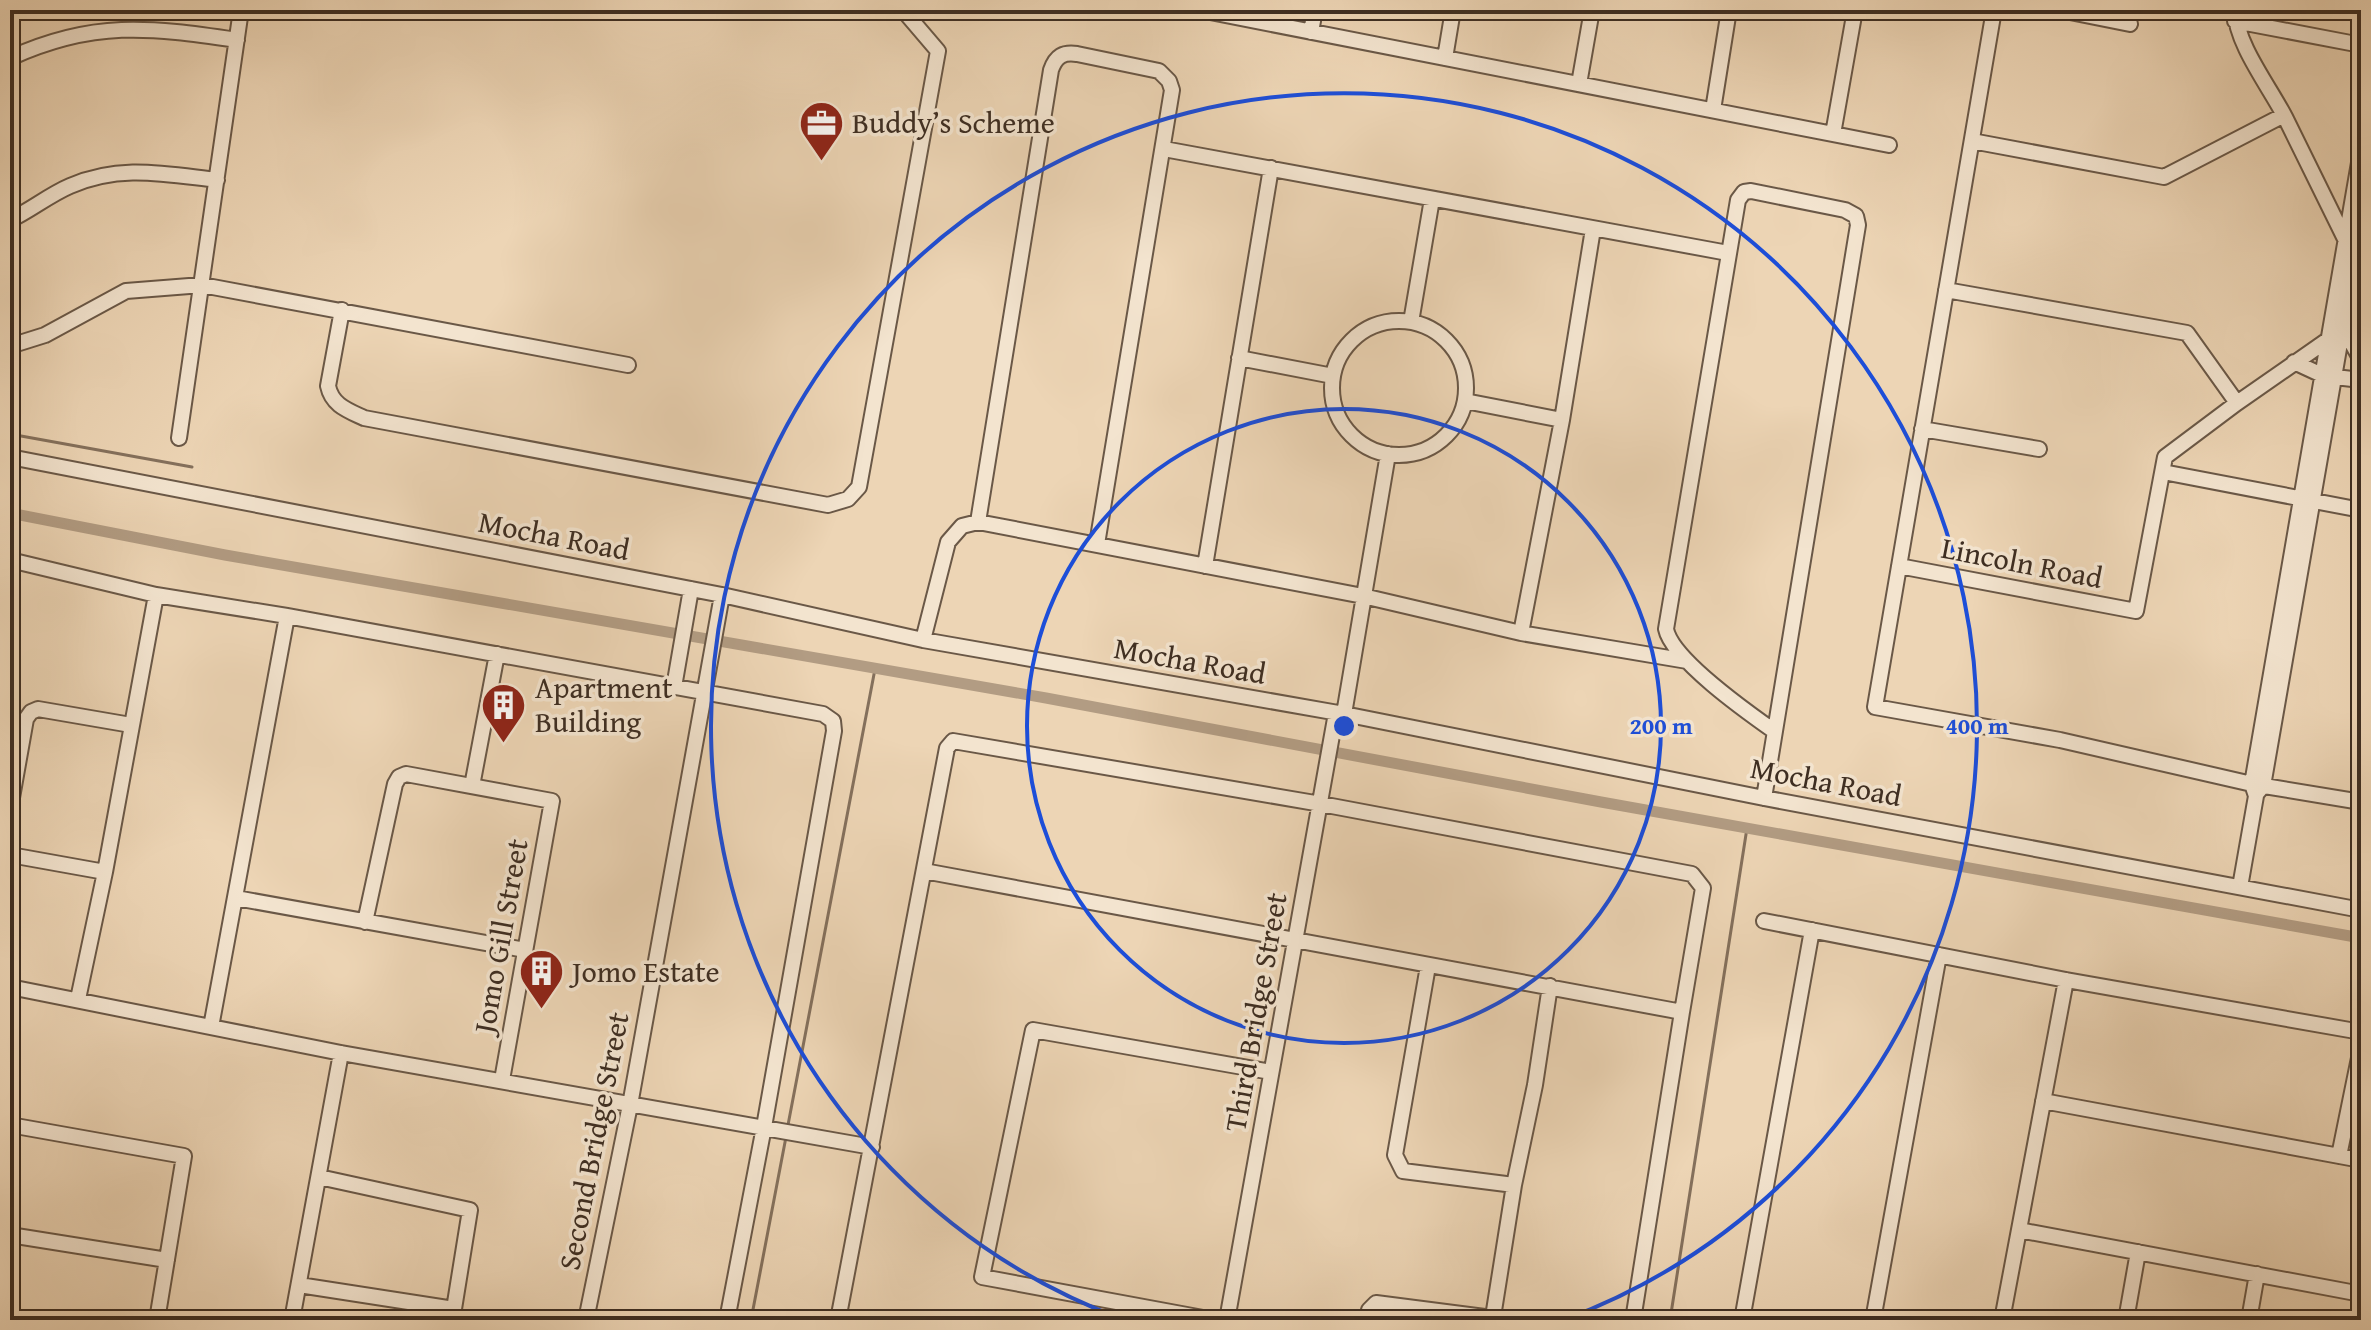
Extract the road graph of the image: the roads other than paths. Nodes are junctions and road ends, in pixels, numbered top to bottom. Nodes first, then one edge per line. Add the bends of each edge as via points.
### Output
1 (241, 10) edge
2 (903, 10) edge
3 (1200, 10) edge
4 (1315, 10) edge
5 (1453, 10) edge
6 (1592, 10) edge
7 (1729, 10) edge
8 (1855, 10) edge
9 (1994, 10) edge
10 (2060, 10) edge
11 (2235, 15) edge
12 (2130, 24) dead end
13 (1311, 32) junction
14 (237, 40) junction
15 (2361, 45) edge
16 (10, 58) edge
17 (1445, 58) junction
18 (1579, 84) junction
19 (1713, 110) junction
20 (2284, 115) junction
21 (1833, 134) junction
22 (1972, 141) junction
23 (1889, 145) dead end
24 (1164, 149) junction
25 (2361, 151) edge
26 (1271, 168) junction
27 (217, 180) junction
28 (1432, 199) junction
29 (10, 220) edge
30 (2361, 222) edge
31 (1593, 229) junction
32 (2346, 241) junction
33 (1728, 253) junction
34 (202, 285) junction
35 (1946, 290) junction
36 (342, 310) junction
37 (1411, 322) junction
38 (2344, 329) junction
39 (2329, 339) junction
40 (10, 346) edge
41 (1239, 358) junction
42 (2361, 360) edge
43 (2294, 362) junction
44 (628, 365) dead end
45 (1333, 376) junction
46 (2329, 376) junction
47 (2361, 380) edge
48 (1465, 401) junction
49 (2237, 403) junction
50 (1562, 420) junction
51 (1922, 429) junction
52 (179, 438) dead end
53 (2039, 449) dead end
54 (1388, 454) junction
55 (10, 457) edge
56 (2163, 472) junction
57 (2307, 500) junction
58 (2361, 510) edge
59 (978, 522) junction
60 (1097, 544) junction
61 (10, 560) edge
62 (1205, 566) junction
63 (1899, 566) junction
64 (691, 589) junction
65 (156, 595) junction
66 (722, 595) junction
67 (1363, 596) junction
68 (287, 616) junction
69 (1521, 633) junction
70 (923, 640) junction
71 (497, 654) junction
72 (1687, 662) junction
73 (674, 687) junction
74 (704, 692) junction
75 (1340, 714) junction
76 (131, 725) junction
77 (1774, 731) junction
78 (472, 786) junction
79 (2257, 788) junction
80 (1764, 798) junction
81 (2361, 802) edge
82 (1321, 804) junction
83 (10, 809) edge
84 (10, 851) edge
85 (924, 871) junction
86 (105, 872) junction
87 (2240, 887) junction
88 (236, 898) junction
89 (2361, 910) edge
90 (1764, 921) dead end
91 (365, 922) junction
92 (1812, 930) junction
93 (1296, 939) junction
94 (525, 950) junction
95 (1939, 955) junction
96 (1428, 966) junction
97 (2066, 980) junction
98 (1550, 986) junction
99 (10, 987) edge
100 (78, 999) junction
101 (1682, 1012) junction
102 (211, 1027) junction
103 (2361, 1032) edge
104 (2361, 1048) edge
105 (341, 1053) junction
106 (1271, 1072) junction
107 (502, 1080) junction
108 (2043, 1101) junction
109 (630, 1105) junction
110 (10, 1125) edge
111 (770, 1129) junction
112 (872, 1147) junction
113 (2339, 1156) junction
114 (2361, 1160) edge
115 (319, 1177) junction
116 (1514, 1185) junction
117 (2019, 1230) junction
118 (10, 1235) edge
119 (2138, 1252) junction
120 (167, 1260) junction
121 (2257, 1274) junction
122 (299, 1285) junction
123 (2361, 1294) edge
124 (1493, 1317) junction
125 (157, 1320) edge
126 (292, 1320) edge
127 (586, 1320) edge
128 (727, 1320) edge
129 (838, 1320) edge
130 (1214, 1320) edge
131 (1227, 1320) edge
132 (1367, 1320) edge
133 (1508, 1320) edge
134 (1633, 1320) edge
135 (1742, 1320) edge
136 (1873, 1320) edge
137 (2002, 1320) edge
138 (2126, 1320) edge
139 (2249, 1320) edge

1 - 14 street
2 - 36 street via 938,51 859,487 848,499 828,505 364,418 330,397
3 - 13 street
4 - 13 street
5 - 17 street
6 - 18 street
7 - 19 street
8 - 21 street
9 - 22 street
10 - 12 street
11 - 15 street
11 - 20 street via 2244,44
13 - 17 street
14 - 16 street via 166,29 121,29 46,41
14 - 27 street
17 - 18 street
18 - 19 street
19 - 21 street
20 - 22 street via 2164,177
20 - 32 street
21 - 23 street
22 - 35 street
24 - 26 street
24 - 59 street via 1172,90 1165,75 1066,53 1054,61
24 - 60 street
25 - 32 street
26 - 28 street
26 - 41 street
27 - 29 street via 140,171 104,173 67,187
27 - 34 street
28 - 31 street
28 - 37 street
30 - 38 street
31 - 33 street
31 - 50 street
32 - 39 street
33 - 72 street via 1667,617 1671,645
33 - 77 street via 1744,192 1845,210 1858,220
34 - 36 street
34 - 40 street via 126,291 45,335
34 - 52 street
35 - 49 street via 2187,333
35 - 51 street
36 - 44 street
37 - 45 street via 1380,324 1361,333 1346,347
37 - 48 street via 1431,329 1455,350 1466,380
38 - 42 street
38 - 46 street
39 - 43 street
39 - 46 street
41 - 45 street
41 - 62 street
43 - 46 street
43 - 49 street
45 - 54 street via 1333,397 1344,426 1359,441
46 - 47 street
46 - 57 street
48 - 50 street
48 - 54 street via 1458,421 1437,443 1409,454
49 - 56 street via 2165,457
50 - 69 street
51 - 53 street
51 - 63 street
54 - 67 street, Third Bridge Street
55 - 64 street, Mocha Road
56 - 57 street
56 - 63 street, Lincoln Road via 2136,611
57 - 58 street
57 - 79 street
59 - 60 street
59 - 70 street via 962,526 948,542
60 - 62 street
61 - 65 street
62 - 67 street
63 - 79 street via 1875,707 2060,740
64 - 66 street, Mocha Road
64 - 73 street
65 - 68 street
65 - 76 street
66 - 70 street, Mocha Road
66 - 74 street, Second Bridge Street
67 - 69 street
67 - 75 street, Third Bridge Street
68 - 71 street
68 - 88 street
69 - 72 street
70 - 75 street, Mocha Road
71 - 73 street
71 - 78 street
72 - 77 street
73 - 74 street
74 - 109 street, Second Bridge Street
74 - 111 street via 823,714 833,721
75 - 80 street, Mocha Road
75 - 82 street, Third Bridge Street
76 - 83 street via 31,712
76 - 86 street
77 - 80 street
78 - 91 street via 399,777
78 - 94 street, Jomo Gill Street via 552,801
79 - 81 street
79 - 87 street
80 - 87 street, Mocha Road
82 - 85 street via 953,741 947,748
82 - 93 street, Third Bridge Street
82 - 101 street via 1692,874 1703,888
84 - 86 street
85 - 93 street
85 - 112 street
86 - 100 street
87 - 89 street, Mocha Road
88 - 91 street
88 - 102 street
90 - 92 street
91 - 94 street
92 - 95 street
92 - 135 street
93 - 96 street
93 - 106 street, Third Bridge Street
94 - 107 street, Jomo Gill Street
95 - 97 street
95 - 136 street
96 - 98 street
96 - 116 street via 1395,1155 1403,1171
97 - 103 street
97 - 108 street
98 - 101 street
98 - 116 street
99 - 100 street
100 - 102 street
101 - 134 street
102 - 105 street
104 - 113 street
105 - 107 street
105 - 115 street
106 - 130 street via 1033,1030 982,1277
106 - 131 street, Third Bridge Street
107 - 109 street
108 - 113 street
108 - 117 street
109 - 111 street
109 - 127 street, Second Bridge Street
110 - 120 street via 184,1156
111 - 112 street
111 - 128 street
112 - 129 street
113 - 114 street
115 - 122 street
115 - 122 street via 470,1210 454,1309
116 - 124 street
117 - 119 street
117 - 137 street
118 - 120 street
119 - 121 street
119 - 138 street
120 - 125 street
121 - 123 street
121 - 139 street
122 - 126 street
124 - 132 street via 1376,1303
124 - 133 street

